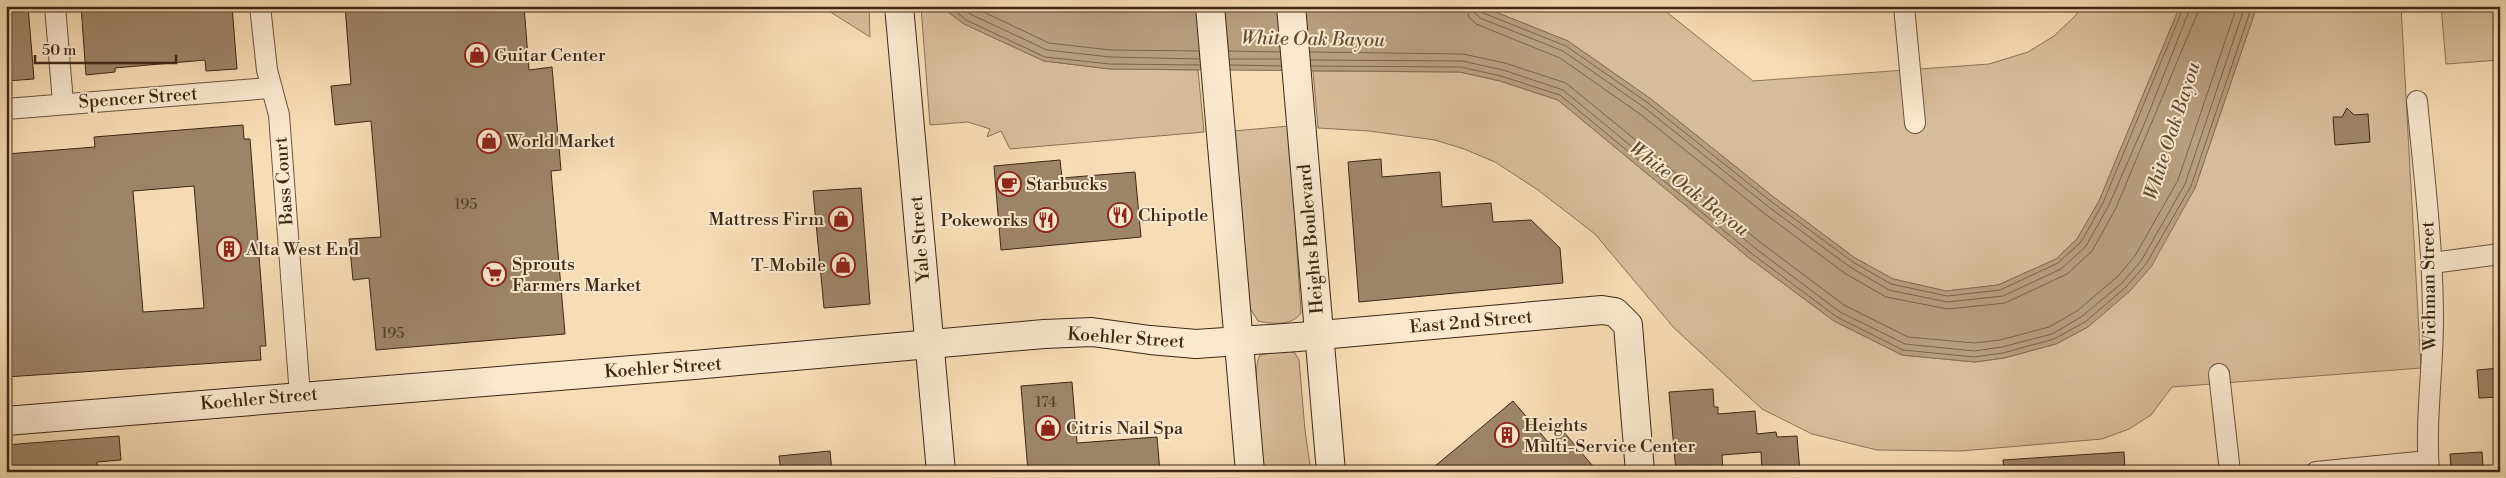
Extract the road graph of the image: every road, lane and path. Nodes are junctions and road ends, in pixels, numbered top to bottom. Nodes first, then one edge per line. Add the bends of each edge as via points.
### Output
1 (55, 6) edge
2 (260, 6) edge
3 (899, 6) edge
4 (1210, 6) edge
5 (1291, 6) edge
6 (1904, 6) edge
7 (270, 88) junction
8 (2416, 100) dead end
9 (63, 103) junction
10 (6, 108) edge
11 (1915, 123) dead end
12 (2500, 254) edge
13 (2432, 263) junction
14 (1319, 335) junction
15 (1238, 341) junction
16 (930, 345) junction
17 (2219, 374) dead end
18 (300, 396) junction
19 (6, 420) edge
20 (2429, 467) edge
21 (941, 472) edge
22 (1250, 472) edge
23 (1331, 472) edge
24 (1640, 472) edge
25 (2230, 472) edge
26 (2316, 472) edge

1 - 9 street
2 - 7 street, Bass Court
3 - 16 street, Yale Street
4 - 15 street
5 - 14 street, Heights Boulevard
6 - 11 street
7 - 9 street, Spencer Street
7 - 18 street, Bass Court via 279,115
8 - 13 street, Wichman Street
9 - 10 street, Spencer Street
12 - 13 street
13 - 20 street, Wichman Street
14 - 15 street, Koehler Street
14 - 23 street, Heights Boulevard
14 - 24 street, East 2nd Street via 1602,310 1615,312 1628,325
15 - 16 street, Koehler Street via 1196,344 1092,332
15 - 22 street
16 - 18 street, Koehler Street
16 - 21 street, Yale Street
17 - 25 street
18 - 19 street, Koehler Street
20 - 26 street

